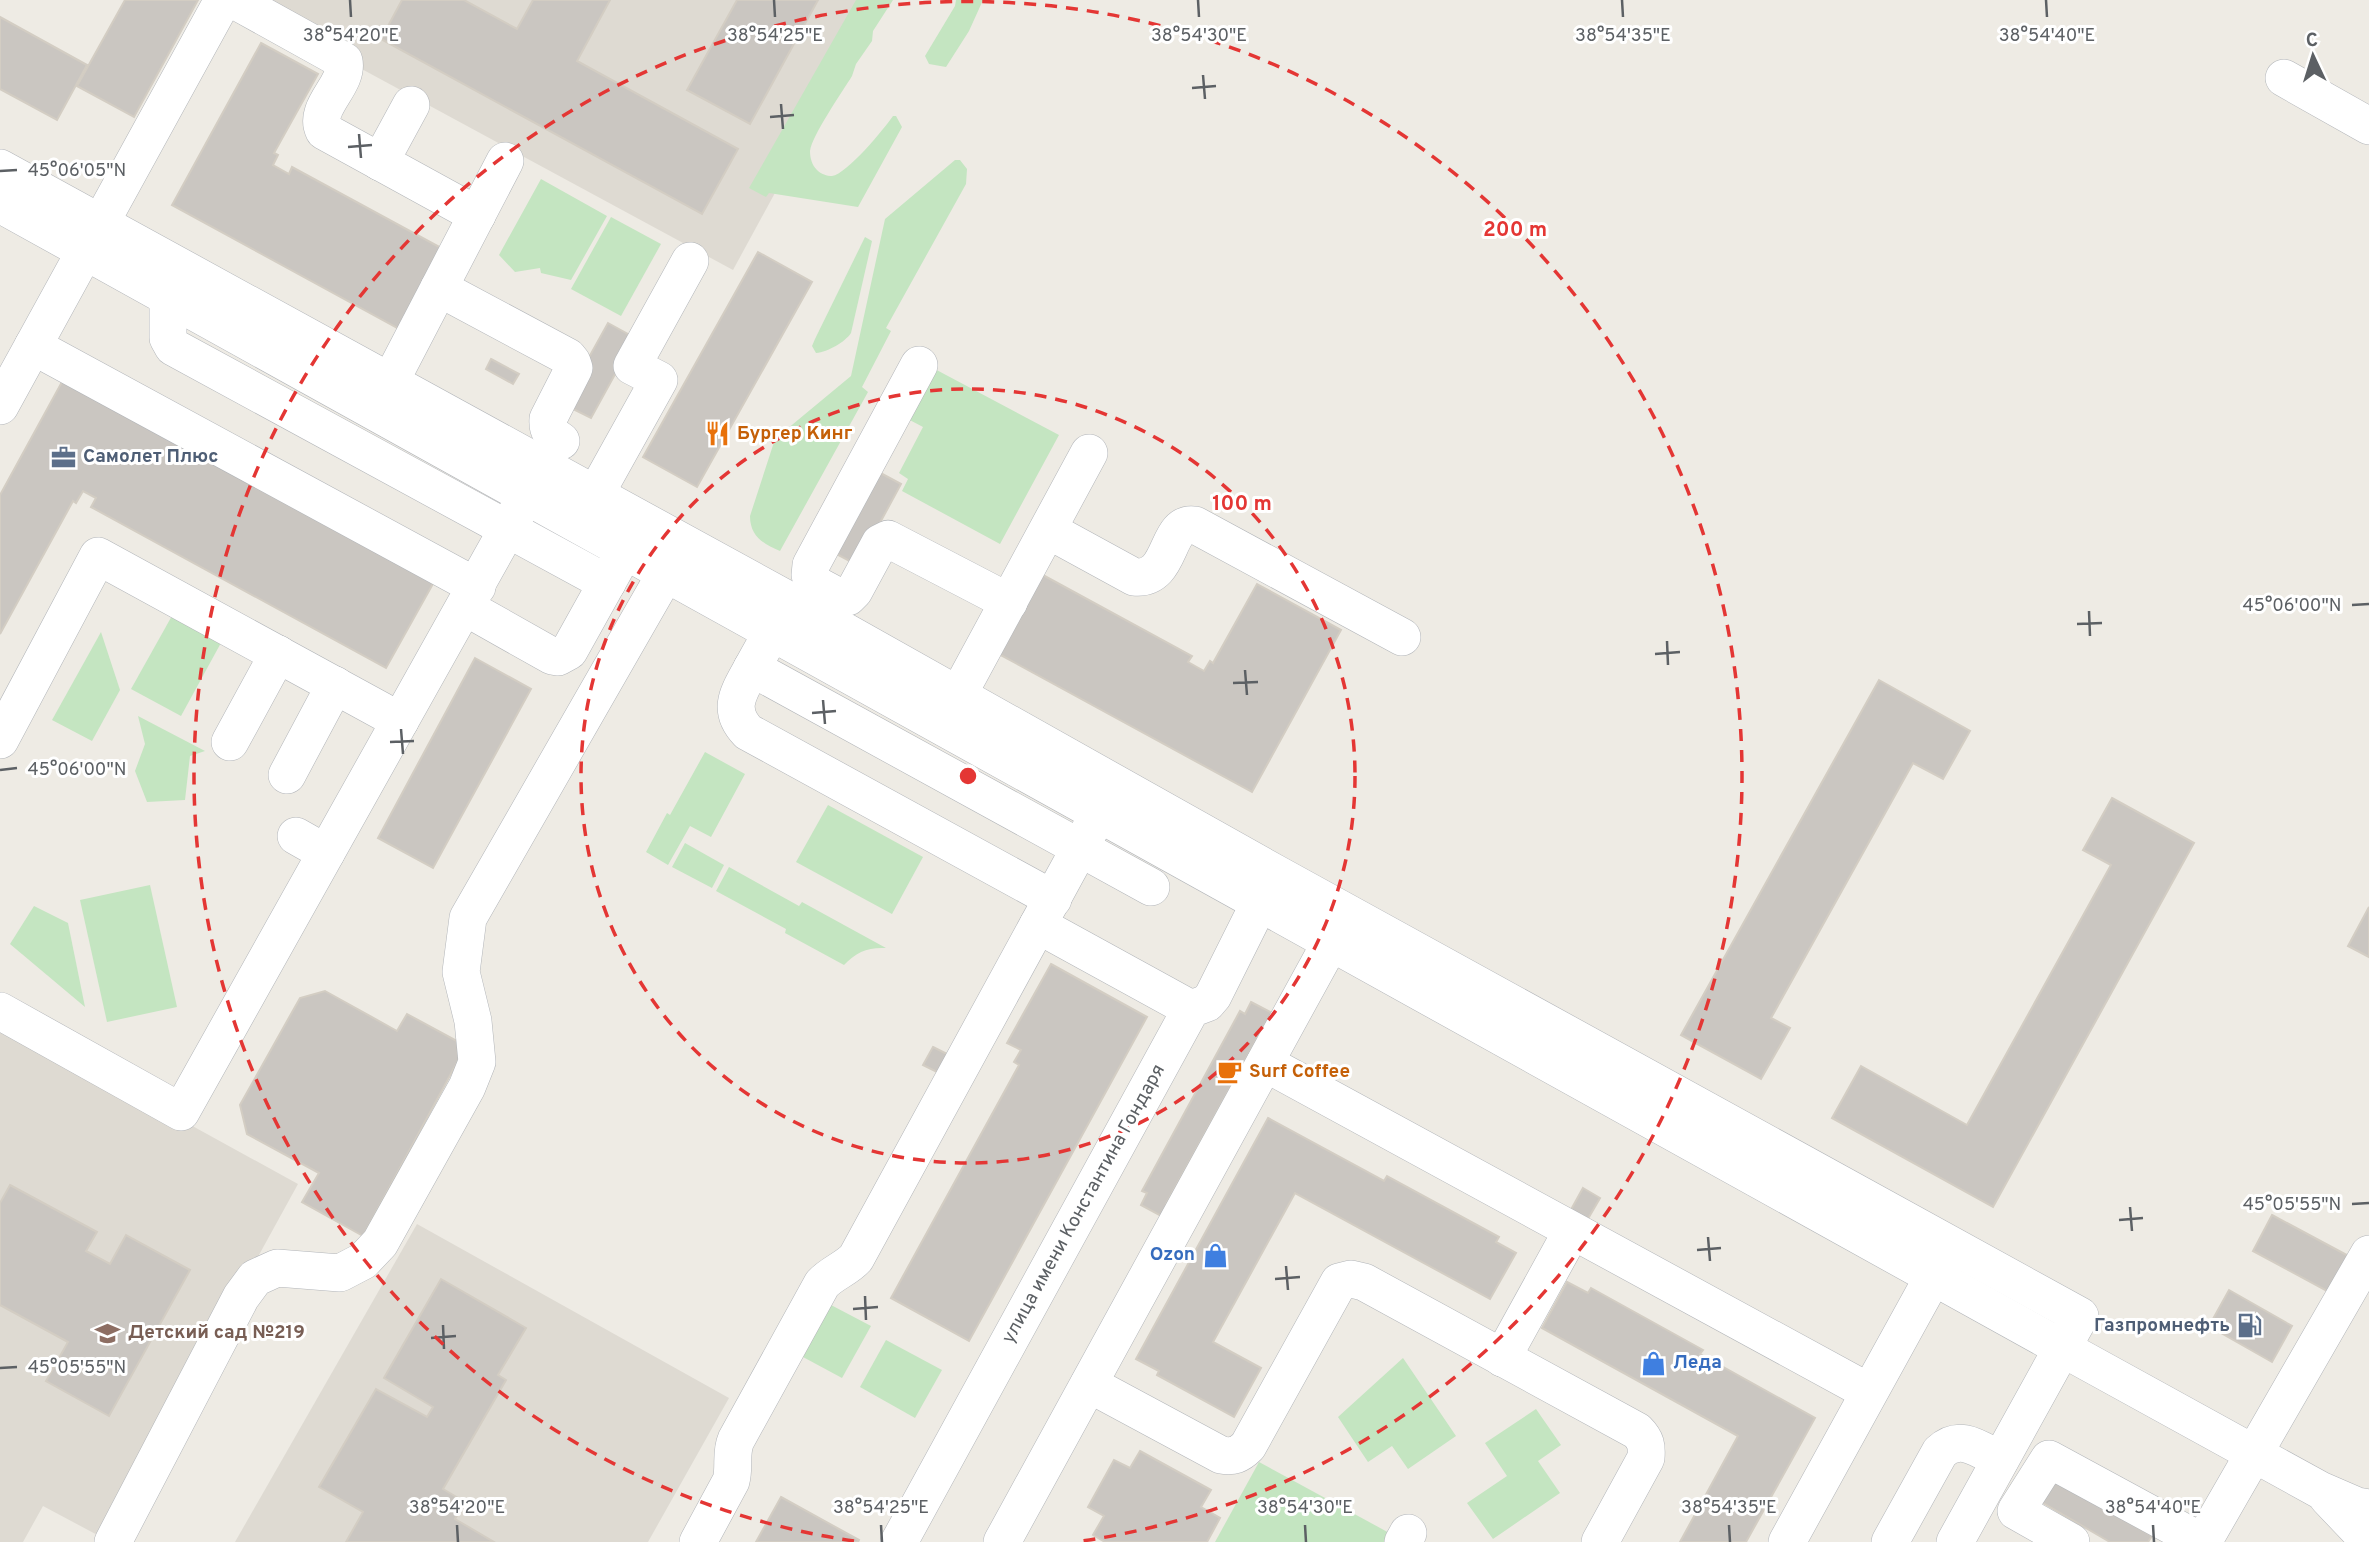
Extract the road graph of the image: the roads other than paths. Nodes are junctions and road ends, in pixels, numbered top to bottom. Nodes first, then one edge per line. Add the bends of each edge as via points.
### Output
1 (223, 0) edge
2 (234, 0) edge
3 (2284, 78) dead end
4 (411, 105) dead end
5 (2369, 126) edge
6 (380, 162) junction
7 (506, 162) dead end
8 (0, 168) edge
9 (0, 204) edge
10 (477, 215) junction
11 (93, 237) junction
12 (690, 261) dead end
13 (439, 288) junction
14 (168, 297) junction
15 (33, 346) junction
16 (919, 365) dead end
17 (390, 382) junction
18 (0, 406) edge
19 (1089, 453) dead end
20 (553, 454) junction
21 (595, 495) junction
22 (508, 529) junction
23 (1048, 530) junction
24 (625, 551) junction
25 (843, 557) dead end
26 (666, 573) junction
27 (607, 583) junction
28 (471, 597) junction
29 (818, 602) junction
30 (1009, 602) junction
31 (772, 632) junction
32 (1402, 637) dead end
33 (278, 654) junction
34 (752, 668) junction
35 (334, 685) junction
36 (958, 695) junction
37 (400, 720) junction
38 (0, 740) edge
39 (230, 742) dead end
40 (287, 775) dead end
41 (1099, 813) junction
42 (1080, 848) junction
43 (1151, 887) dead end
44 (1267, 888) junction
45 (1046, 912) junction
46 (1331, 943) junction
47 (1191, 1009) junction
48 (0, 1012) edge
49 (1265, 1063) junction
50 (1572, 1231) junction
51 (2369, 1254) edge
52 (1933, 1277) junction
53 (2062, 1348) junction
54 (1496, 1363) junction
55 (1089, 1384) junction
56 (1869, 1392) junction
57 (2255, 1454) junction
58 (2000, 1460) junction
59 (2320, 1490) junction
60 (2369, 1508) edge
61 (1015, 1538) edge
62 (2369, 1541) edge
63 (113, 1542) edge
64 (698, 1542) edge
65 (899, 1542) edge
66 (1600, 1542) edge
67 (1787, 1542) edge
68 (1891, 1542) edge
69 (1955, 1542) edge
70 (2071, 1542) edge
71 (2203, 1542) edge

1 - 11 street
2 - 6 street via 344,61 344,73 321,125
3 - 5 street
4 - 6 street
6 - 10 street
7 - 10 street
8 - 11 street
9 - 11 street
10 - 13 street
11 - 14 street
11 - 15 street
11 - 17 street
12 - 21 street via 632,366 659,380
13 - 17 street
13 - 20 street via 572,362 574,368 548,419
14 - 20 street
14 - 22 street via 168,338 173,347
15 - 18 street
15 - 28 street
16 - 29 street via 811,565
17 - 20 street
19 - 23 street
20 - 21 street
20 - 22 street
20 - 24 street
21 - 29 street
22 - 27 street
22 - 28 street
23 - 30 street
23 - 32 street via 1142,578 1156,572 1180,529 1195,525
24 - 26 street
24 - 27 street
25 - 29 street
26 - 31 street
26 - 63 street via 468,918 461,972 477,1062 380,1243 363,1261 340,1273 277,1268 255,1278
27 - 28 street via 569,651 558,656
28 - 37 street
29 - 30 street via 848,597 880,543 888,539
29 - 36 street
30 - 36 street
31 - 34 street
31 - 41 street
33 - 35 street
33 - 38 street via 98,556
33 - 39 street
34 - 42 street
34 - 45 street via 737,696 743,742
35 - 37 street
35 - 40 street
36 - 44 street
37 - 48 street via 311,844 181,1112
41 - 42 street
41 - 44 street
42 - 43 street
42 - 45 street
44 - 46 street
44 - 47 street, улица имени Константина Гондаря via 1213,996
44 - 53 street via 2080,1315
45 - 47 street
45 - 64 street via 856,1258 821,1284 785,1368 736,1440 732,1481
46 - 49 street
46 - 52 street
47 - 65 street, улица имени Константина Гондаря
49 - 50 street
49 - 55 street
50 - 54 street
50 - 56 street
51 - 57 street
52 - 53 street
52 - 56 street
53 - 57 street
53 - 58 street
54 - 55 street via 1364,1282 1351,1279 1339,1282 1333,1290 1241,1454 1220,1455
54 - 66 street via 1644,1438 1646,1458
55 - 61 street
56 - 67 street
57 - 59 street
57 - 71 street
58 - 68 street via 1971,1444 1947,1446
58 - 69 street
59 - 60 street
59 - 62 street
70 - 71 street via 2016,1511 2049,1459

